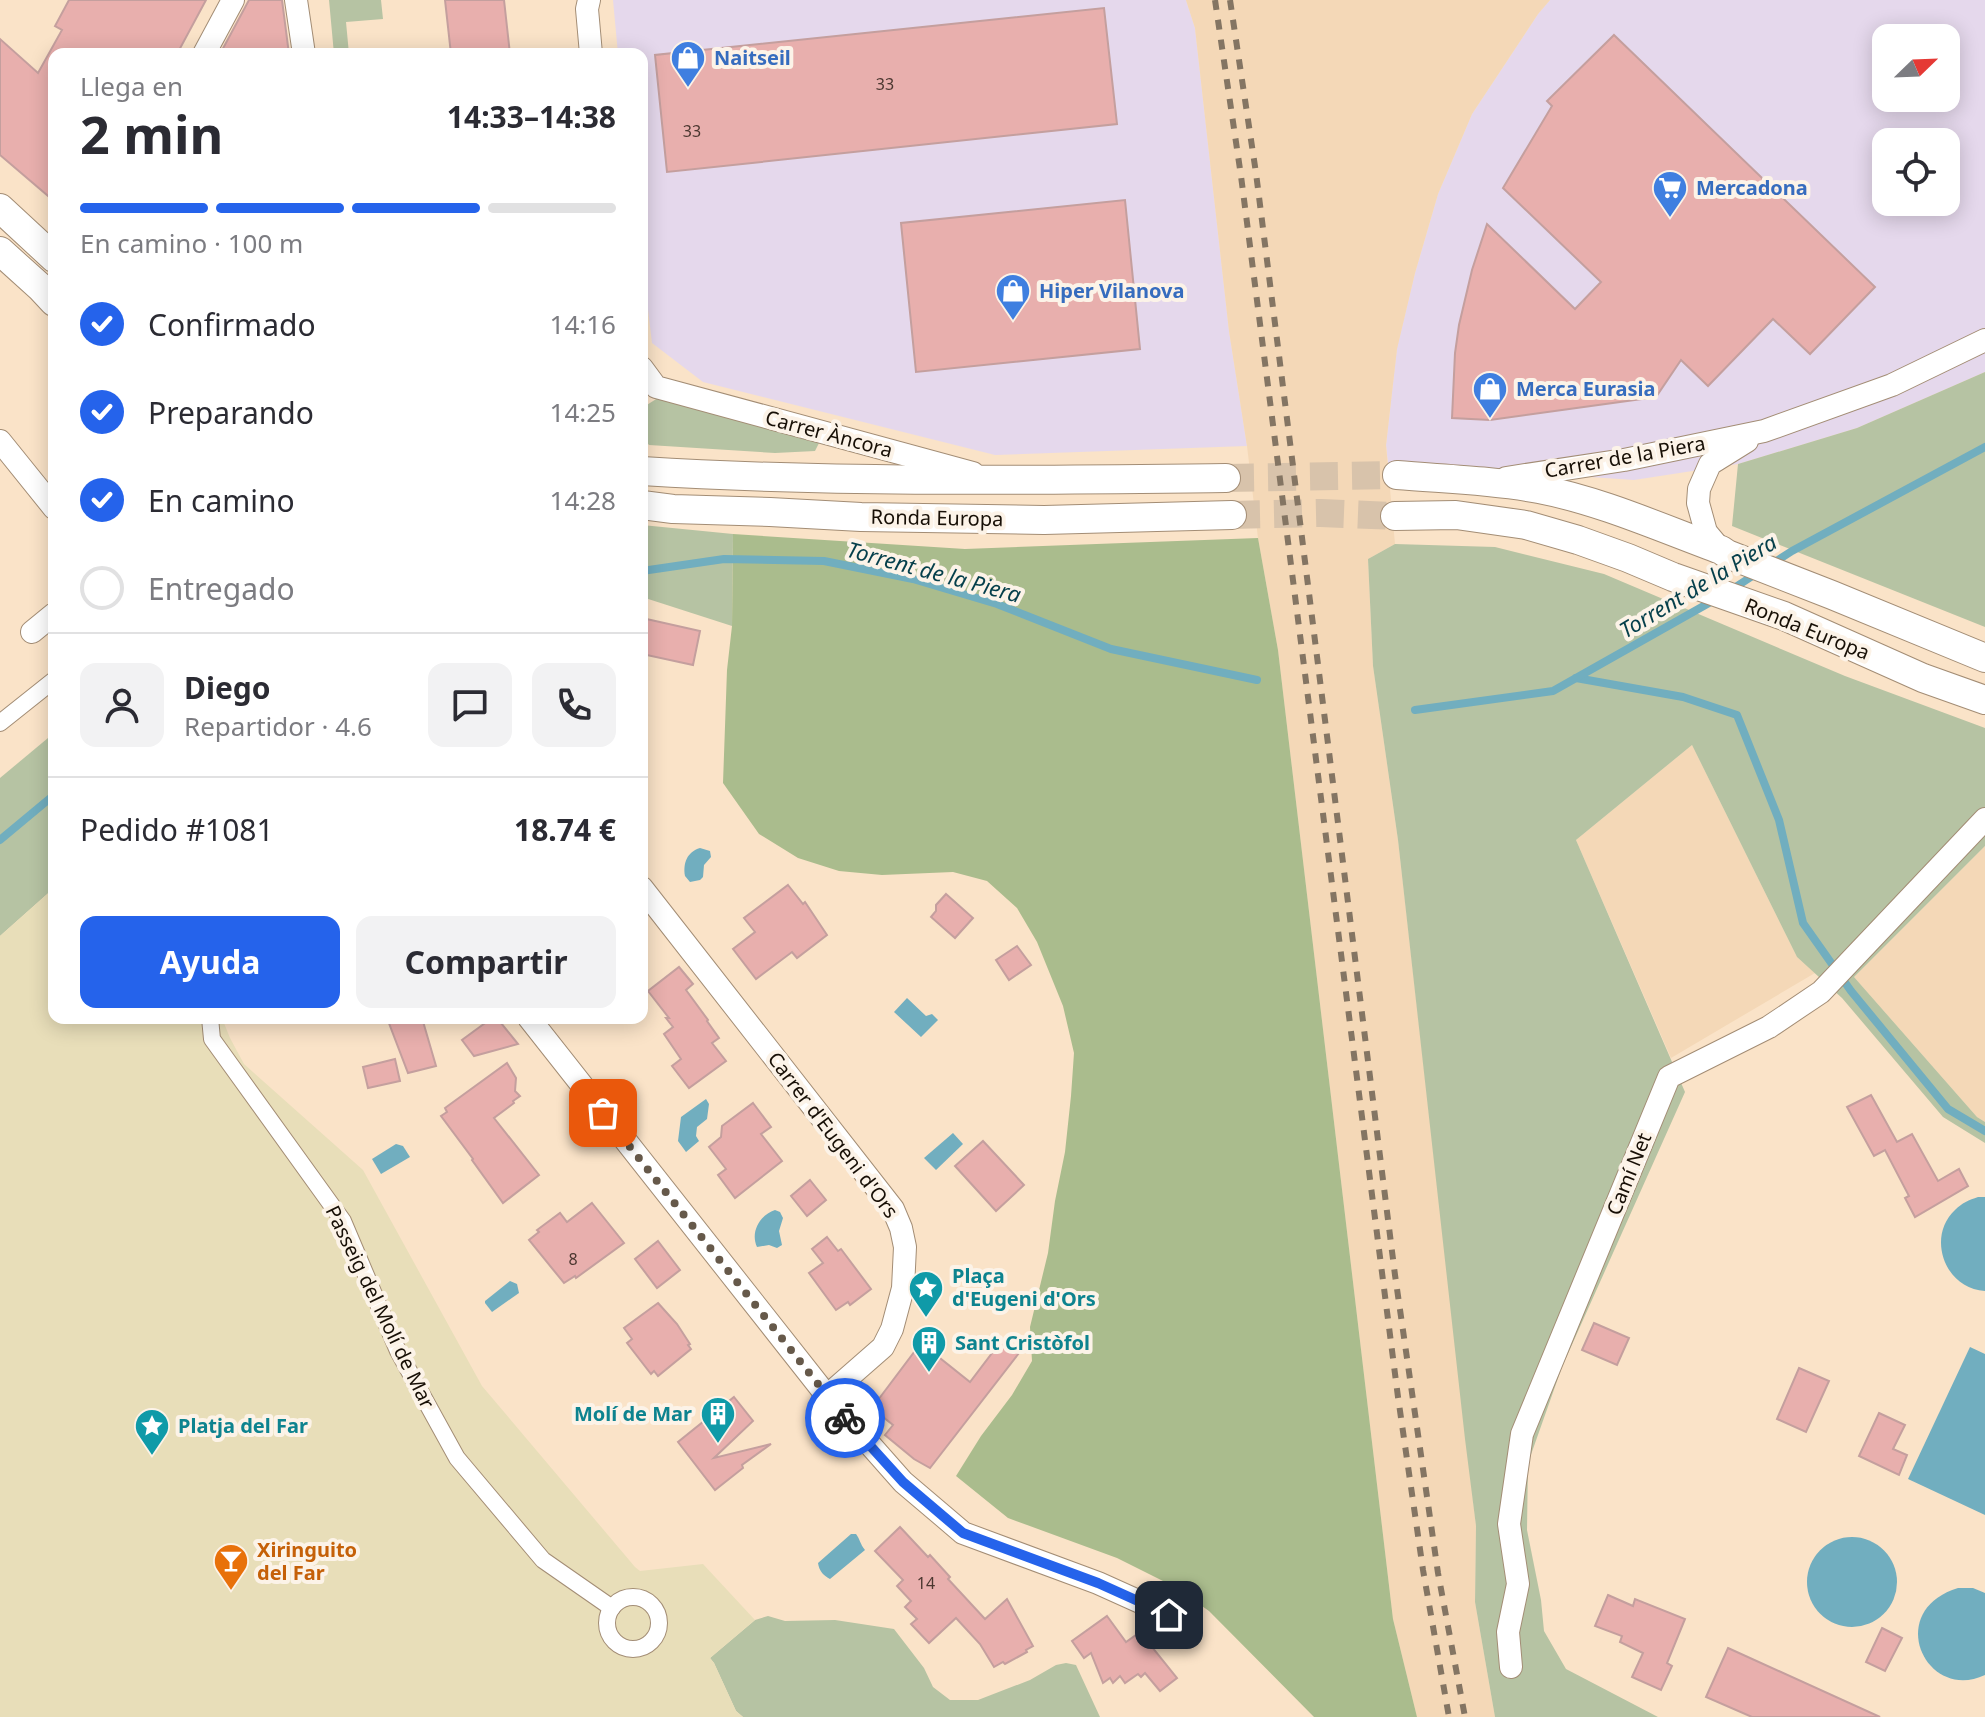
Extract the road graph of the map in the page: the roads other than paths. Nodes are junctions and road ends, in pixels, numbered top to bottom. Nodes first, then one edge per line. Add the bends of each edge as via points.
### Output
1 (233, 0) edge
2 (296, 0) edge
3 (589, 0) edge
4 (207, 48) edge
5 (303, 48) edge
6 (590, 48) edge
7 (0, 208) edge
8 (0, 251) edge
9 (48, 252) edge
10 (48, 296) edge
11 (1985, 340) edge
12 (649, 391) edge
13 (1764, 431) junction
14 (0, 441) edge
15 (648, 471) edge
16 (1397, 475) tunnel mouth
17 (1226, 478) tunnel mouth
18 (1002, 481) junction
19 (1485, 482) junction
20 (48, 501) edge
21 (648, 506) edge
22 (1232, 515) tunnel mouth
23 (1395, 516) tunnel mouth
24 (1724, 552) junction
25 (48, 619) edge
26 (32, 632) dead end
27 (1985, 658) edge
28 (48, 685) edge
29 (1985, 700) edge
30 (0, 723) edge
31 (1985, 819) edge
32 (648, 896) edge
33 (211, 1024) edge
34 (534, 1024) edge
35 (827, 1396) junction
36 (612, 1608) dead end
37 (1169, 1615) dead end
38 (1511, 1667) dead end

1 - 4 street
2 - 5 street
3 - 6 street
7 - 9 street
8 - 10 street
11 - 13 street, Carrer de la Piera via 1892,385
12 - 18 street, Carrer Àncora
13 - 19 street, Carrer de la Piera
13 - 24 street, Carrer de la Piera via 1710,464 1699,489 1706,532
14 - 20 street
15 - 18 street, Ronda Europa
16 - 19 street, Ronda Europa
17 - 18 street, Ronda Europa
19 - 24 street, Ronda Europa via 1595,503
21 - 22 street, Ronda Europa via 861,517
23 - 29 street, Ronda Europa via 1456,515 1526,525 1578,540 1784,616
24 - 27 street, Ronda Europa
25 - 26 street
28 - 30 street
31 - 38 street, Camí Net via 1821,992 1769,1027 1669,1077 1522,1434 1509,1524 1518,1584 1508,1632
32 - 35 street, Carrer d'Eugeni d'Ors via 893,1209 901,1228 904,1280 892,1329 883,1347
33 - 36 street, Passeig del Molí de Mar via 212,1039 343,1221 398,1351 457,1458 543,1560
34 - 35 street
35 - 37 street via 903,1482 963,1533

